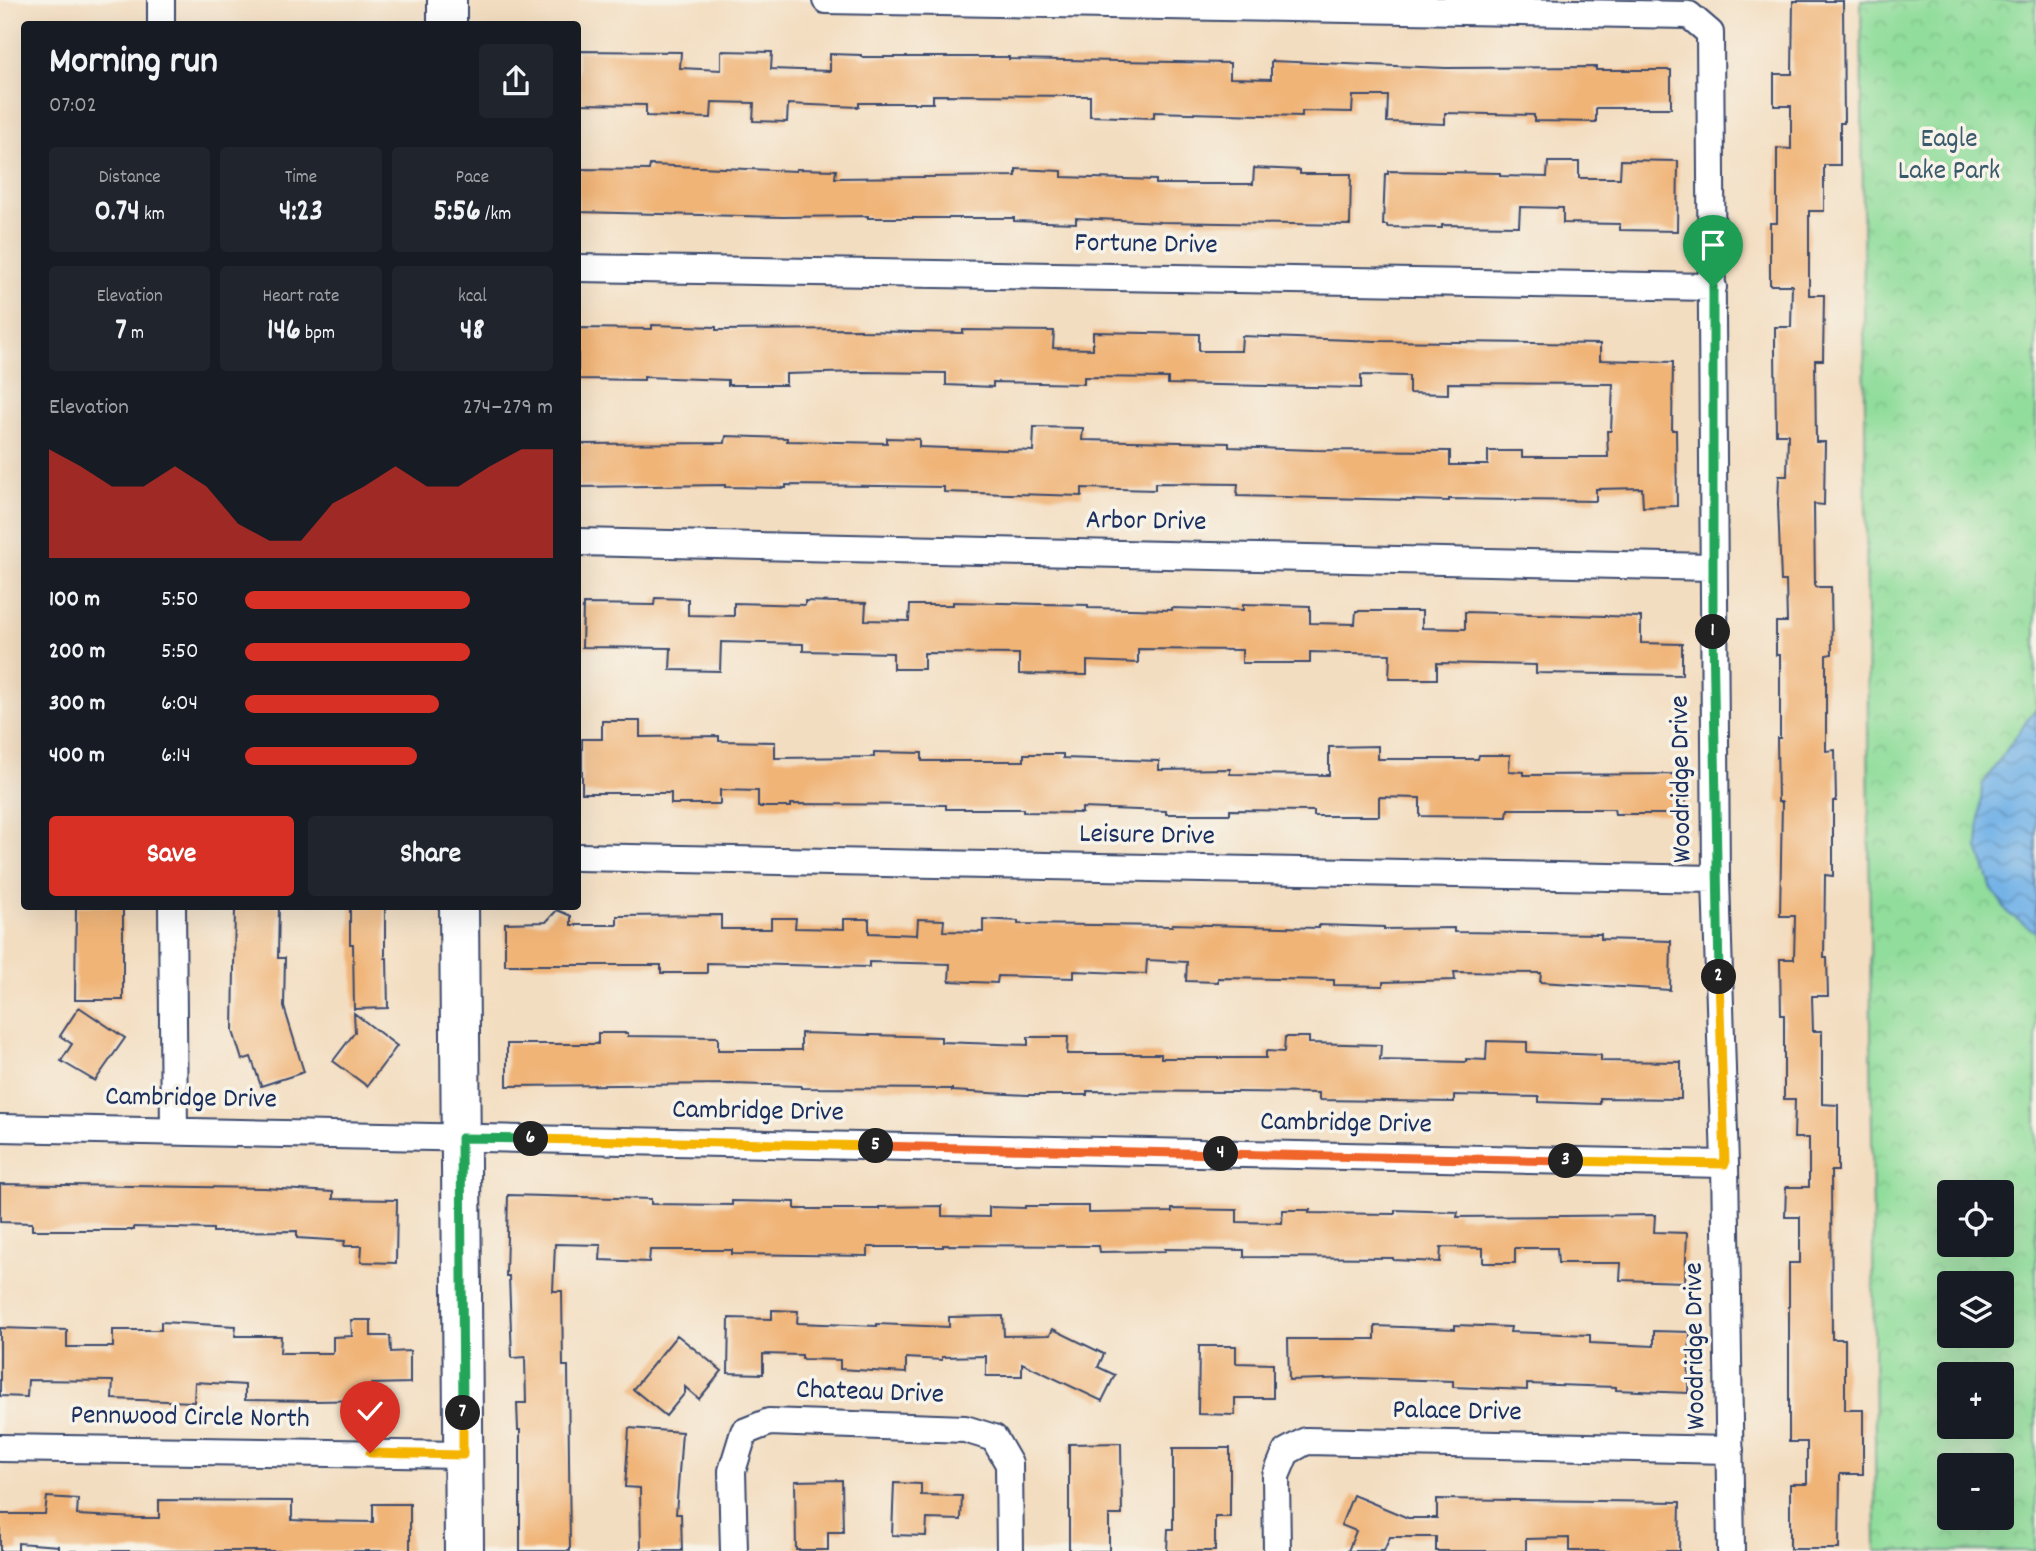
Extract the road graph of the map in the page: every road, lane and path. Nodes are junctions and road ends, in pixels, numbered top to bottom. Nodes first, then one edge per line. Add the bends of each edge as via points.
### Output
1 (161, 0) edge
2 (446, 0) edge
3 (826, 0) edge
4 (161, 21) edge
5 (447, 21) edge
6 (581, 268) edge
7 (1713, 287) junction
8 (581, 542) edge
9 (1712, 566) junction
10 (581, 857) edge
11 (1716, 879) junction
12 (172, 910) edge
13 (459, 910) edge
14 (0, 1128) edge
15 (174, 1131) junction
16 (461, 1138) junction
17 (1725, 1164) junction
18 (0, 1448) edge
19 (1730, 1450) junction
20 (463, 1455) junction
21 (464, 1551) edge
22 (734, 1551) edge
23 (1010, 1551) edge
24 (1277, 1551) edge
25 (1731, 1551) edge

1 - 4 street
2 - 5 street
3 - 7 street, Woodridge Drive via 1689,15 1710,33
6 - 7 street, Fortune Drive
7 - 9 street, Woodridge Drive
8 - 9 street, Arbor Drive
9 - 11 street, Woodridge Drive
10 - 11 street, Leisure Drive
11 - 17 street, Woodridge Drive
12 - 15 street
13 - 16 street
14 - 15 street, Cambridge Drive
15 - 16 street, Cambridge Drive
16 - 17 street, Cambridge Drive
16 - 20 street
17 - 19 street, Woodridge Drive
18 - 20 street, Pennwood Circle North
19 - 24 street, Palace Drive via 1306,1441 1286,1452 1276,1476
19 - 25 street, Woodridge Drive
20 - 21 street
22 - 23 street, Chateau Drive via 732,1471 744,1432 769,1422 965,1429 994,1438 1009,1464

